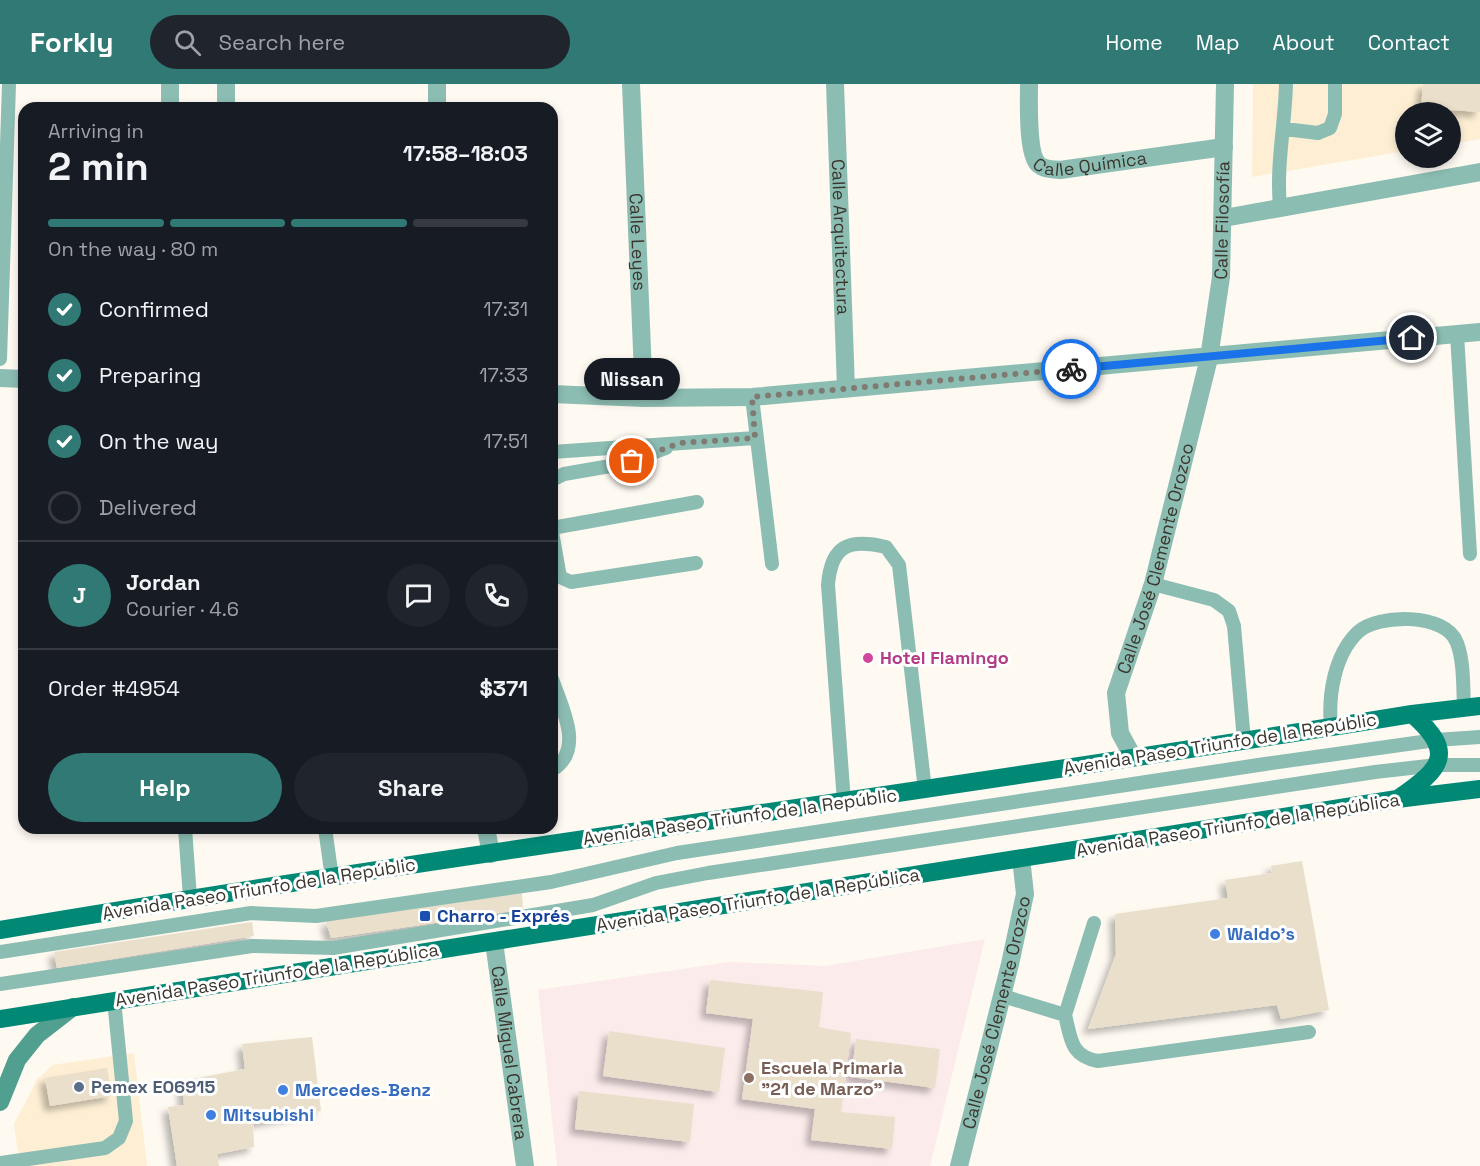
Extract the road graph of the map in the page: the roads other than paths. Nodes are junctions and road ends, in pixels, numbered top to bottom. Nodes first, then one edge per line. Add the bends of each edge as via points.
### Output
1 (9, 84) edge
2 (170, 84) edge
3 (226, 84) edge
4 (436, 84) edge
5 (631, 84) edge
6 (835, 84) edge
7 (1029, 84) edge
8 (1225, 84) edge
9 (1286, 84) edge
10 (1335, 84) edge
11 (170, 102) edge
12 (226, 102) edge
13 (437, 102) edge
14 (1285, 129) junction
15 (1224, 147) junction
16 (1480, 172) edge
17 (1280, 206) junction
18 (1224, 218) junction
19 (1480, 332) edge
20 (1457, 334) junction
21 (1209, 358) junction
22 (0, 359) edge
23 (0, 378) edge
24 (18, 379) edge
25 (846, 388) junction
26 (558, 394) edge
27 (752, 397) junction
28 (644, 398) junction
29 (755, 438) junction
30 (680, 443) junction
31 (558, 452) edge
32 (558, 477) edge
33 (697, 502) dead end
34 (558, 529) edge
35 (1470, 554) dead end
36 (696, 563) dead end
37 (772, 564) dead end
38 (558, 572) edge
39 (1153, 584) junction
40 (558, 698) edge
41 (1472, 707) edge
42 (1412, 714) junction
43 (1331, 727) junction
44 (1480, 737) edge
45 (1436, 740) junction
46 (1244, 741) junction
47 (1133, 757) junction
48 (558, 765) edge
49 (1437, 765) junction
50 (1480, 765) edge
51 (1480, 789) edge
52 (925, 790) junction
53 (1397, 800) junction
54 (844, 802) junction
55 (185, 834) edge
56 (326, 834) edge
57 (487, 834) edge
58 (491, 854) junction
59 (1021, 858) junction
60 (332, 878) junction
61 (190, 898) junction
62 (1094, 923) dead end
63 (0, 930) edge
64 (494, 942) junction
65 (0, 952) edge
66 (0, 984) edge
67 (1003, 996) junction
68 (114, 1000) junction
69 (73, 1007) junction
70 (1065, 1015) junction
71 (0, 1019) edge
72 (1309, 1032) dead end
73 (0, 1102) edge
74 (0, 1163) edge
75 (525, 1166) edge
76 (959, 1166) edge

1 - 22 lane
2 - 11 street
3 - 12 street
4 - 13 street
5 - 28 street, Calle Leyes
6 - 25 street, Calle Arquitectura
7 - 15 street, Calle Química via 1032,153 1046,169
8 - 15 street, Calle Filosofía
9 - 14 lane
10 - 14 lane via 1335,114 1330,128 1318,133
14 - 17 lane via 1277,181
15 - 18 street, Calle Filosofía
16 - 17 street
17 - 18 street
18 - 21 street, Calle Filosofía via 1221,276
19 - 20 street
20 - 21 street
20 - 35 lane
21 - 25 street
21 - 39 street, Calle José Clemente Orozco
23 - 24 street
25 - 27 street
26 - 28 street
27 - 28 street
27 - 29 lane
29 - 30 lane
29 - 37 lane
30 - 31 lane
30 - 32 lane via 622,464
33 - 34 lane
36 - 38 lane via 571,582
39 - 46 lane via 1214,600 1229,611 1234,626
39 - 47 street, Calle José Clemente Orozco via 1116,693 1120,733
40 - 48 lane via 570,747
41 - 42 main road, Avenida Paseo Triunfo de la Repúblic
41 - 43 lane via 1457,643 1450,632 1428,620 1371,625 1360,630 1345,650 1329,701
42 - 43 main road, Avenida Paseo Triunfo de la Repúblic
42 - 45 main road
43 - 46 main road, Avenida Paseo Triunfo de la Repúblic
44 - 45 lane
45 - 49 main road
45 - 65 lane via 677,853 551,882 316,916 250,913
46 - 47 main road, Avenida Paseo Triunfo de la Repúblic
47 - 52 main road, Avenida Paseo Triunfo de la Repúblic
49 - 50 lane
49 - 53 main road via 1427,779
49 - 66 lane via 708,873 656,883 593,904 333,948 252,946
51 - 53 main road, Avenida Paseo Triunfo de la República
52 - 54 main road, Avenida Paseo Triunfo de la Repúblic
52 - 54 lane via 899,565 886,547 851,545 833,556 828,585
53 - 59 main road, Avenida Paseo Triunfo de la República
54 - 58 main road, Avenida Paseo Triunfo de la Repúblic
55 - 61 lane
56 - 60 lane
57 - 58 street
58 - 60 main road, Avenida Paseo Triunfo de la Repúblic
59 - 64 main road, Avenida Paseo Triunfo de la República
59 - 67 street, Calle José Clemente Orozco via 1025,894
60 - 61 main road, Avenida Paseo Triunfo de la Repúblic
61 - 63 main road, Avenida Paseo Triunfo de la Repúblic
62 - 70 lane
64 - 68 main road, Avenida Paseo Triunfo de la República
64 - 75 street, Calle Miguel Cabrera
67 - 70 lane
67 - 76 street, Calle José Clemente Orozco
68 - 69 main road, Avenida Paseo Triunfo de la República
68 - 74 lane via 126,1121 119,1138 105,1148
69 - 71 main road, Avenida Paseo Triunfo de la República
69 - 73 main road via 37,1035 17,1060
70 - 72 lane via 1073,1046 1084,1058 1098,1061

